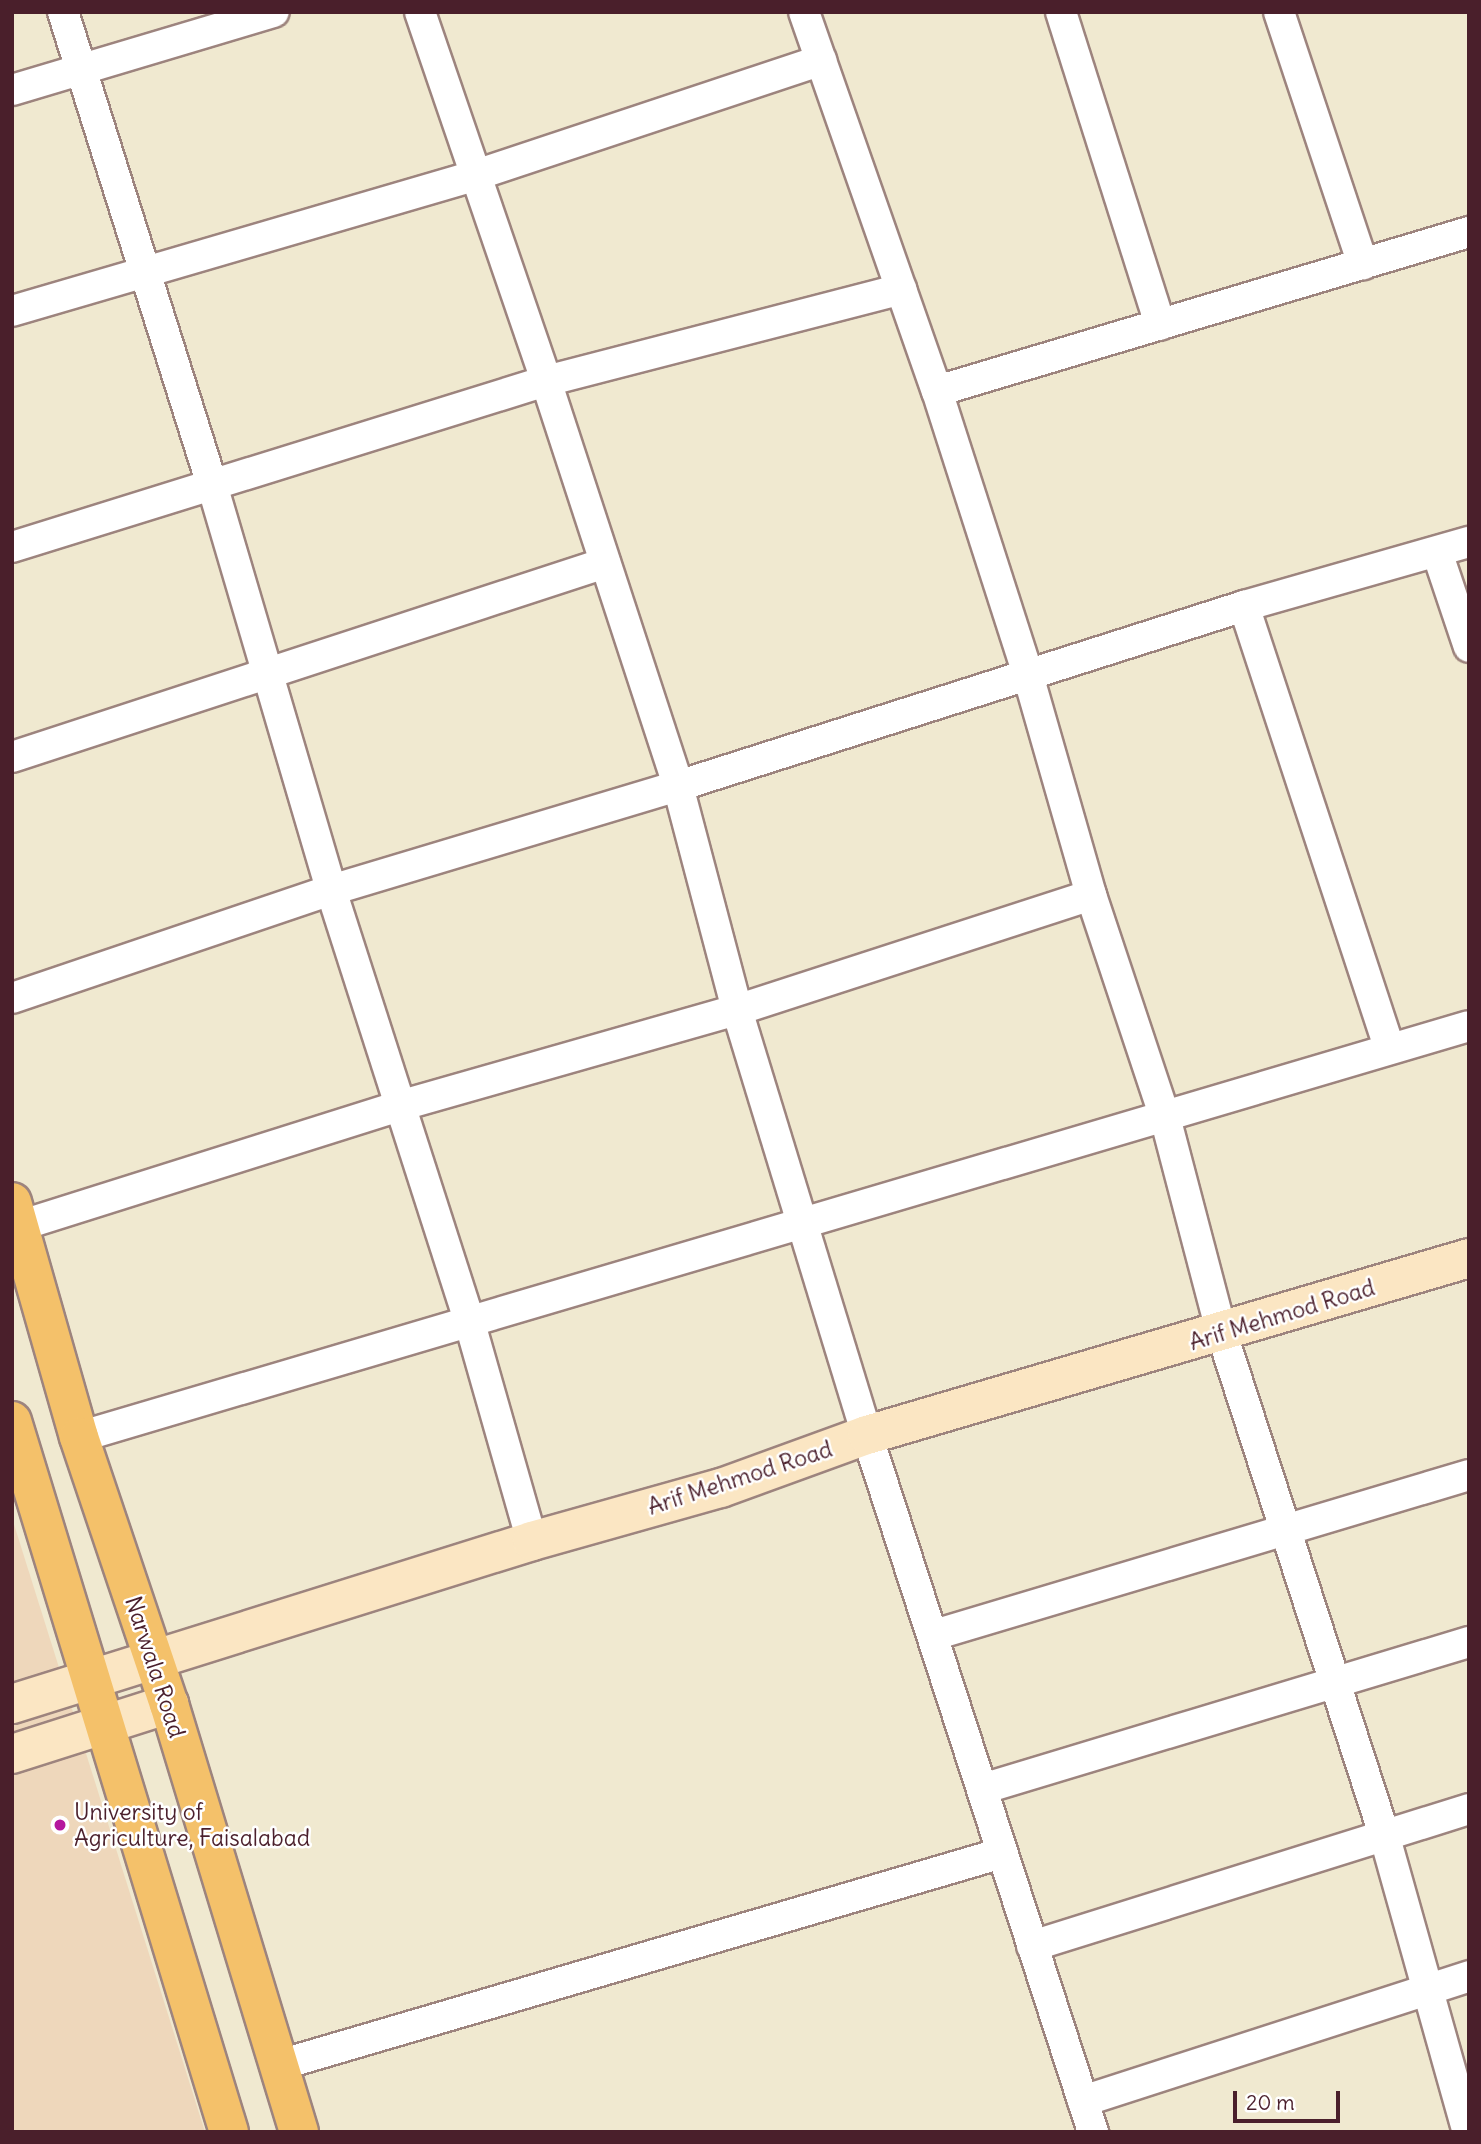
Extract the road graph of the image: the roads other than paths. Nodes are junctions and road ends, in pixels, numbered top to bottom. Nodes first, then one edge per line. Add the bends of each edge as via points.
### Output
1 (63, 12) edge
2 (274, 12) edge
3 (420, 12) edge
4 (804, 12) edge
5 (1061, 12) edge
6 (1279, 12) edge
7 (821, 60) junction
8 (82, 69) junction
9 (12, 90) edge
10 (473, 176) junction
11 (1469, 232) edge
12 (1363, 264) junction
13 (141, 270) junction
14 (901, 289) junction
15 (12, 311) edge
16 (1160, 325) junction
17 (547, 381) junction
18 (937, 391) junction
19 (213, 488) junction
20 (1469, 542) edge
21 (12, 547) edge
22 (1437, 552) junction
23 (605, 563) junction
24 (1244, 606) junction
25 (1469, 647) edge
26 (268, 670) junction
27 (1028, 675) junction
28 (12, 757) edge
29 (678, 786) junction
30 (331, 890) junction
31 (1091, 895) junction
32 (12, 998) edge
33 (737, 1010) junction
34 (1469, 1026) edge
35 (1390, 1049) junction
36 (399, 1106) junction
37 (1165, 1117) junction
38 (16, 1214) edge
39 (802, 1223) junction
40 (1469, 1258) edge
41 (469, 1320) junction
42 (1222, 1334) junction
43 (12, 1421) edge
44 (867, 1435) junction
45 (79, 1437) junction
46 (1469, 1475) edge
47 (1283, 1531) junction
48 (532, 1541) junction
49 (933, 1635) junction
50 (1469, 1642) edge
51 (154, 1660) junction
52 (91, 1680) junction
53 (1333, 1681) junction
54 (12, 1704) edge
55 (169, 1704) junction
56 (105, 1725) junction
57 (12, 1754) edge
58 (982, 1789) junction
59 (1469, 1809) edge
60 (1384, 1834) junction
61 (1002, 1853) junction
62 (1032, 1946) junction
63 (1469, 1976) edge
64 (1429, 1988) junction
65 (275, 2066) junction
66 (1083, 2101) junction
67 (229, 2132) edge
68 (299, 2132) edge
69 (1093, 2132) edge
70 (1468, 2132) edge

1 - 8 street
2 - 8 street
3 - 10 street
4 - 7 street
5 - 16 street
6 - 12 street
7 - 10 street
7 - 14 street
8 - 9 street
8 - 13 street
10 - 13 street
10 - 17 street
11 - 12 street
12 - 16 street
13 - 15 street
13 - 19 street
14 - 17 street
14 - 18 street
16 - 18 street
17 - 19 street
17 - 23 street
18 - 27 street
19 - 21 street
19 - 26 street
20 - 22 street
22 - 24 street
22 - 25 street
23 - 26 street
23 - 29 street
24 - 27 street
24 - 35 street
26 - 28 street
26 - 30 street
27 - 29 street
27 - 31 street
29 - 30 street
29 - 33 street
30 - 32 street
30 - 36 street
31 - 33 street
31 - 37 street
33 - 36 street
33 - 39 street
34 - 35 street
35 - 37 street
36 - 38 street
36 - 41 street
37 - 39 street
37 - 42 street
38 - 45 main road, Narwala Road
39 - 41 street
39 - 44 street
40 - 42 street, Arif Mehmod Road
41 - 45 street
41 - 48 street
42 - 44 street, Arif Mehmod Road
42 - 47 street
43 - 52 main road
44 - 48 street, Arif Mehmod Road via 721,1488
44 - 49 street
45 - 51 main road, Narwala Road
46 - 47 street
47 - 49 street
47 - 53 street
48 - 51 street, Arif Mehmod Road
49 - 58 street
50 - 53 street
51 - 52 street, Arif Mehmod Road
51 - 55 main road, Narwala Road
52 - 54 street, Arif Mehmod Road
52 - 56 main road
53 - 58 street
53 - 60 street
55 - 56 street
55 - 65 main road, Narwala Road
56 - 57 street
56 - 67 main road
58 - 61 street
59 - 60 street
60 - 62 street
60 - 64 street
61 - 62 street
61 - 65 street
62 - 66 street
63 - 64 street
64 - 66 street
64 - 70 street
65 - 68 main road, Narwala Road
66 - 69 street

